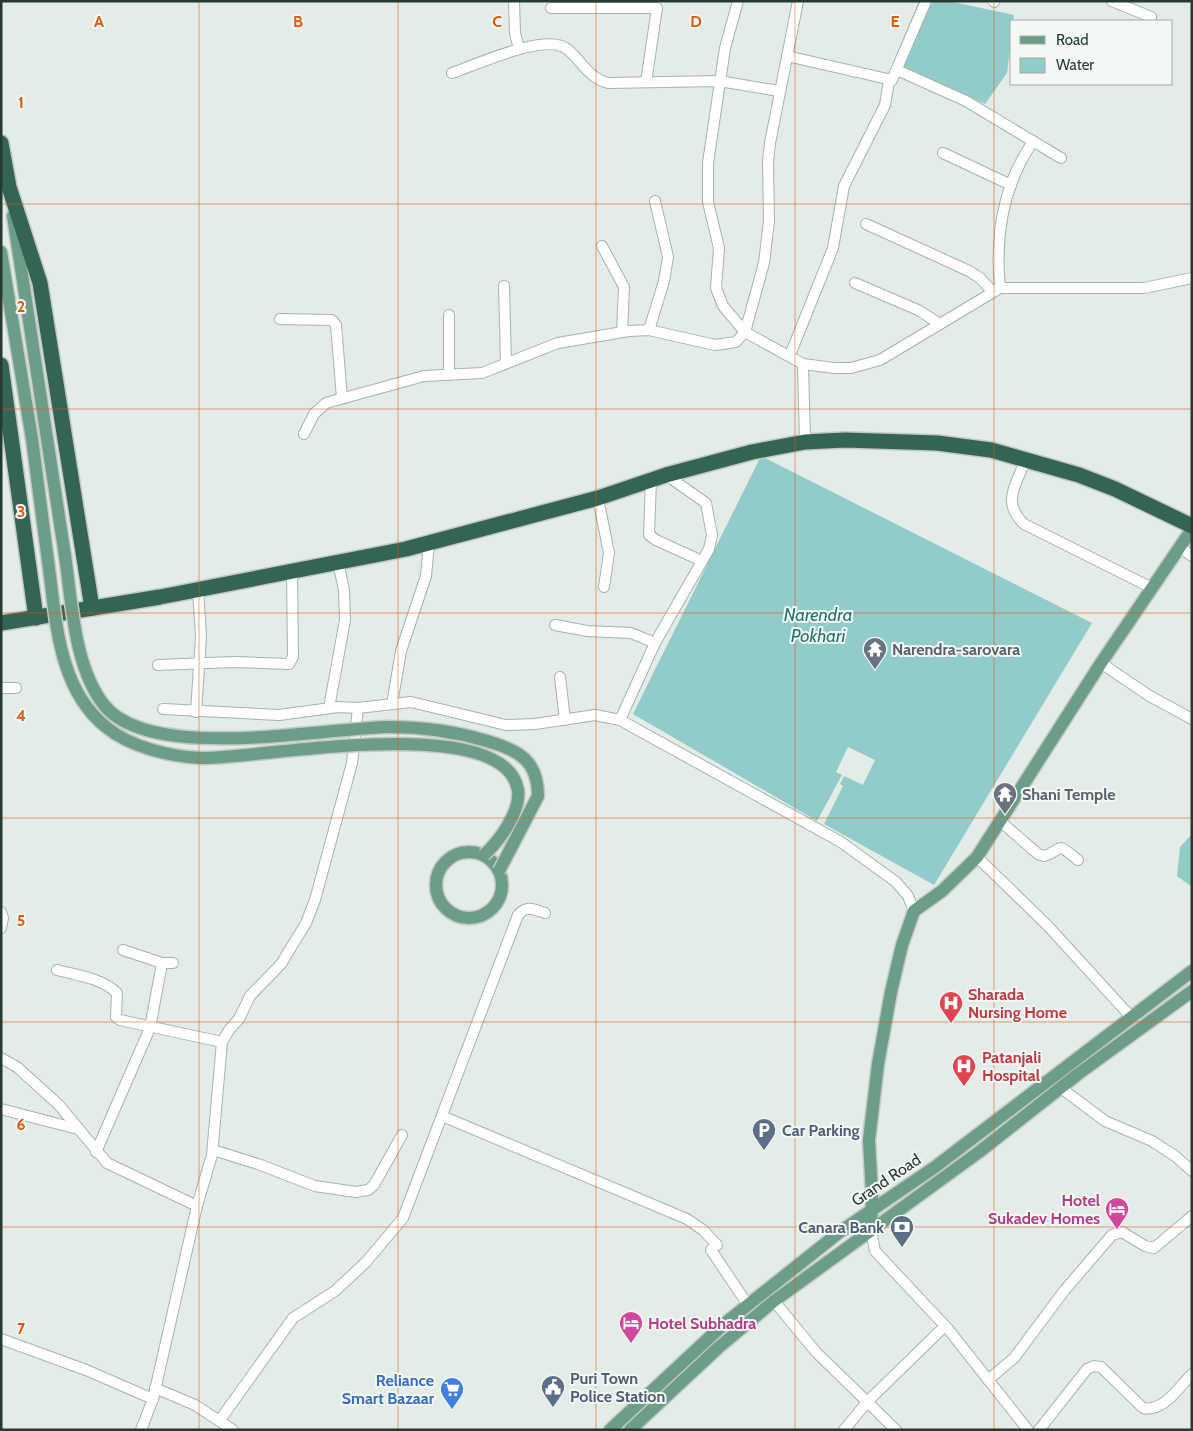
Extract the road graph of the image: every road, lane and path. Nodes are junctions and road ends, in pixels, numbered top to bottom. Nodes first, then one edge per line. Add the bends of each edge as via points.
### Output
1 (514, 1) edge
2 (738, 1) edge
3 (798, 1) edge
4 (926, 1) edge
5 (1112, 1) edge
6 (551, 8) dead end
7 (1151, 17) dead end
8 (519, 49) junction
9 (787, 56) junction
10 (897, 70) junction
11 (452, 73) dead end
12 (719, 81) junction
13 (888, 81) junction
14 (646, 82) junction
15 (779, 91) junction
16 (1, 143) edge
17 (1032, 143) junction
18 (943, 153) dead end
19 (1061, 158) dead end
20 (1010, 185) junction
21 (8, 187) junction
22 (655, 201) dead end
23 (866, 224) dead end
24 (602, 246) dead end
25 (1, 252) edge
26 (1192, 278) edge
27 (855, 283) dead end
28 (504, 286) dead end
29 (996, 289) junction
30 (449, 315) dead end
31 (280, 319) dead end
32 (940, 324) junction
33 (649, 330) junction
34 (622, 332) junction
35 (745, 332) junction
36 (790, 355) junction
37 (506, 363) junction
38 (1, 364) edge
39 (803, 366) junction
40 (449, 375) junction
41 (342, 398) junction
42 (304, 434) dead end
43 (805, 442) junction
44 (1026, 459) junction
45 (666, 475) junction
46 (651, 480) junction
47 (598, 498) junction
48 (1192, 528) edge
49 (428, 543) junction
50 (1180, 547) junction
51 (1192, 556) edge
52 (702, 561) junction
53 (338, 562) junction
54 (292, 571) junction
55 (604, 587) dead end
56 (1152, 588) junction
57 (198, 590) junction
58 (92, 608) junction
59 (36, 618) junction
60 (1, 623) edge
61 (555, 624) dead end
62 (655, 642) junction
63 (200, 663) junction
64 (1101, 663) junction
65 (158, 665) dead end
66 (560, 677) dead end
67 (1, 688) edge
68 (16, 688) dead end
69 (392, 704) junction
70 (330, 708) junction
71 (358, 708) junction
72 (163, 709) dead end
73 (196, 712) junction
74 (1192, 719) edge
75 (565, 720) junction
76 (620, 720) junction
77 (1000, 821) junction
78 (484, 855) junction
79 (977, 857) junction
80 (1078, 860) dead end
81 (498, 870) junction
82 (914, 911) junction
83 (1, 912) edge
84 (545, 913) dead end
85 (1, 928) edge
86 (123, 950) dead end
87 (162, 963) junction
88 (173, 964) dead end
89 (57, 970) dead end
90 (1192, 972) edge
91 (1192, 991) edge
92 (1132, 1018) junction
93 (150, 1028) junction
94 (222, 1042) junction
95 (2, 1059) edge
96 (1061, 1088) junction
97 (1, 1109) edge
98 (442, 1116) junction
99 (78, 1129) junction
100 (402, 1135) dead end
101 (213, 1150) junction
102 (96, 1152) junction
103 (1192, 1172) edge
104 (197, 1206) junction
105 (871, 1209) junction
106 (1192, 1216) edge
107 (871, 1230) junction
108 (774, 1301) junction
109 (748, 1305) junction
110 (945, 1326) junction
111 (1, 1339) edge
112 (1192, 1374) edge
113 (988, 1380) junction
114 (154, 1393) junction
115 (868, 1400) junction
116 (220, 1420) junction
117 (141, 1430) edge
118 (233, 1430) edge
119 (610, 1430) edge
120 (630, 1430) edge
121 (844, 1430) edge
122 (896, 1430) edge
123 (1028, 1430) edge
124 (1039, 1430) edge

1 - 8 street
2 - 12 street
3 - 9 street
4 - 10 street
5 - 7 street
6 - 14 street via 657,8
8 - 11 street
8 - 14 street via 560,45 600,81
9 - 13 street via 840,66
9 - 15 street
10 - 13 street via 895,77
10 - 17 street via 966,101
12 - 14 street
12 - 15 street
12 - 35 street via 708,183 708,202 719,248 716,288 723,306
13 - 36 street via 885,105 844,186 834,248
15 - 35 street via 768,162 767,244
16 - 21 highway
17 - 19 street
17 - 20 street via 1020,160
18 - 20 street
20 - 29 street via 998,245
21 - 58 highway via 40,283
21 - 81 main road, bridge via 86,671 105,706 131,726 191,739 392,727 458,733 508,747 523,756 534,770 538,796
22 - 33 street via 668,257
23 - 29 street via 969,271
24 - 34 street via 624,287
25 - 78 main road, bridge via 32,439 62,653 80,698 105,727 121,737 169,753 200,758 396,743 433,746 494,759 515,777 517,805 507,825
26 - 29 street via 1144,288
27 - 32 street via 918,310
28 - 37 street
29 - 32 street
30 - 40 street
31 - 41 street via 332,320 337,332
32 - 39 street via 866,365
33 - 34 street
33 - 35 street via 715,345 736,342
34 - 37 street via 558,343
35 - 36 street
36 - 39 street
37 - 40 street via 474,375
38 - 59 highway
39 - 43 street
40 - 41 street via 408,380
41 - 42 street via 318,408
43 - 44 highway via 845,440 937,444 991,450
43 - 45 highway via 752,452
44 - 48 highway via 1115,489
44 - 56 street via 1011,496 1015,515 1024,524
45 - 46 highway
45 - 52 street via 706,502 712,535
46 - 47 highway
46 - 52 street via 648,535
47 - 49 highway
47 - 55 street via 609,553
48 - 50 main road
49 - 53 highway
49 - 69 street via 426,576 402,651
50 - 51 street
50 - 56 main road
52 - 62 street
53 - 54 highway
53 - 70 street via 344,590 345,620
54 - 57 highway
54 - 63 street via 293,662
56 - 64 main road
57 - 58 highway
57 - 63 street
58 - 59 highway
59 - 60 highway
61 - 62 street via 587,631 631,633
62 - 76 street
63 - 65 street
63 - 73 street
64 - 74 street via 1148,695
64 - 77 main road
66 - 75 street
67 - 68 street
69 - 71 street
69 - 75 street via 411,702 506,725
70 - 71 street
70 - 73 street via 279,715
71 - 94 street via 352,763 306,923 281,964 250,996 239,1019
72 - 73 street
75 - 76 street via 595,715
76 - 82 street via 841,842 896,882 908,896
77 - 79 main road
77 - 80 street via 1038,854 1044,856 1062,847
78 - 81 main road via 496,864
78 - 81 main road via 468,852 452,857 438,869 434,881 436,896 447,910 470,917 490,910 502,888
79 - 82 main road
79 - 92 street via 1048,926
82 - 105 main road via 902,945 878,1064 869,1140
83 - 85 street
84 - 98 street via 529,908 518,915
86 - 87 street
87 - 88 street
87 - 93 street
89 - 93 street via 93,979 112,988 116,992 116,1017
90 - 92 main road, Grand Road
91 - 96 main road, Grand Road
92 - 105 main road, Grand Road via 935,1167
93 - 94 street
93 - 102 street
94 - 101 street
95 - 99 street via 17,1067 59,1105
96 - 103 street via 1105,1121 1152,1141
96 - 107 main road, Grand Road
97 - 99 street
98 - 109 street via 687,1220 703,1230
98 - 116 street via 403,1218 366,1262 335,1291 294,1318
99 - 102 street
100 - 101 street via 374,1186 356,1192 315,1186
101 - 104 street
102 - 104 street via 119,1170
104 - 114 street
105 - 107 main road
105 - 109 main road, Grand Road
106 - 113 street via 1154,1248 1122,1232 1112,1235 1064,1291 1014,1358
107 - 108 main road, Grand Road
107 - 110 street via 875,1251
108 - 115 street via 816,1352
108 - 120 main road, Grand Road
109 - 119 main road, Grand Road
110 - 113 street
110 - 115 street
111 - 114 street
112 - 124 street via 1160,1407 1149,1409 1143,1408 1101,1367 1094,1366 1087,1369
113 - 123 street
114 - 116 street via 195,1405
114 - 117 street
115 - 121 street
115 - 122 street
116 - 118 street

